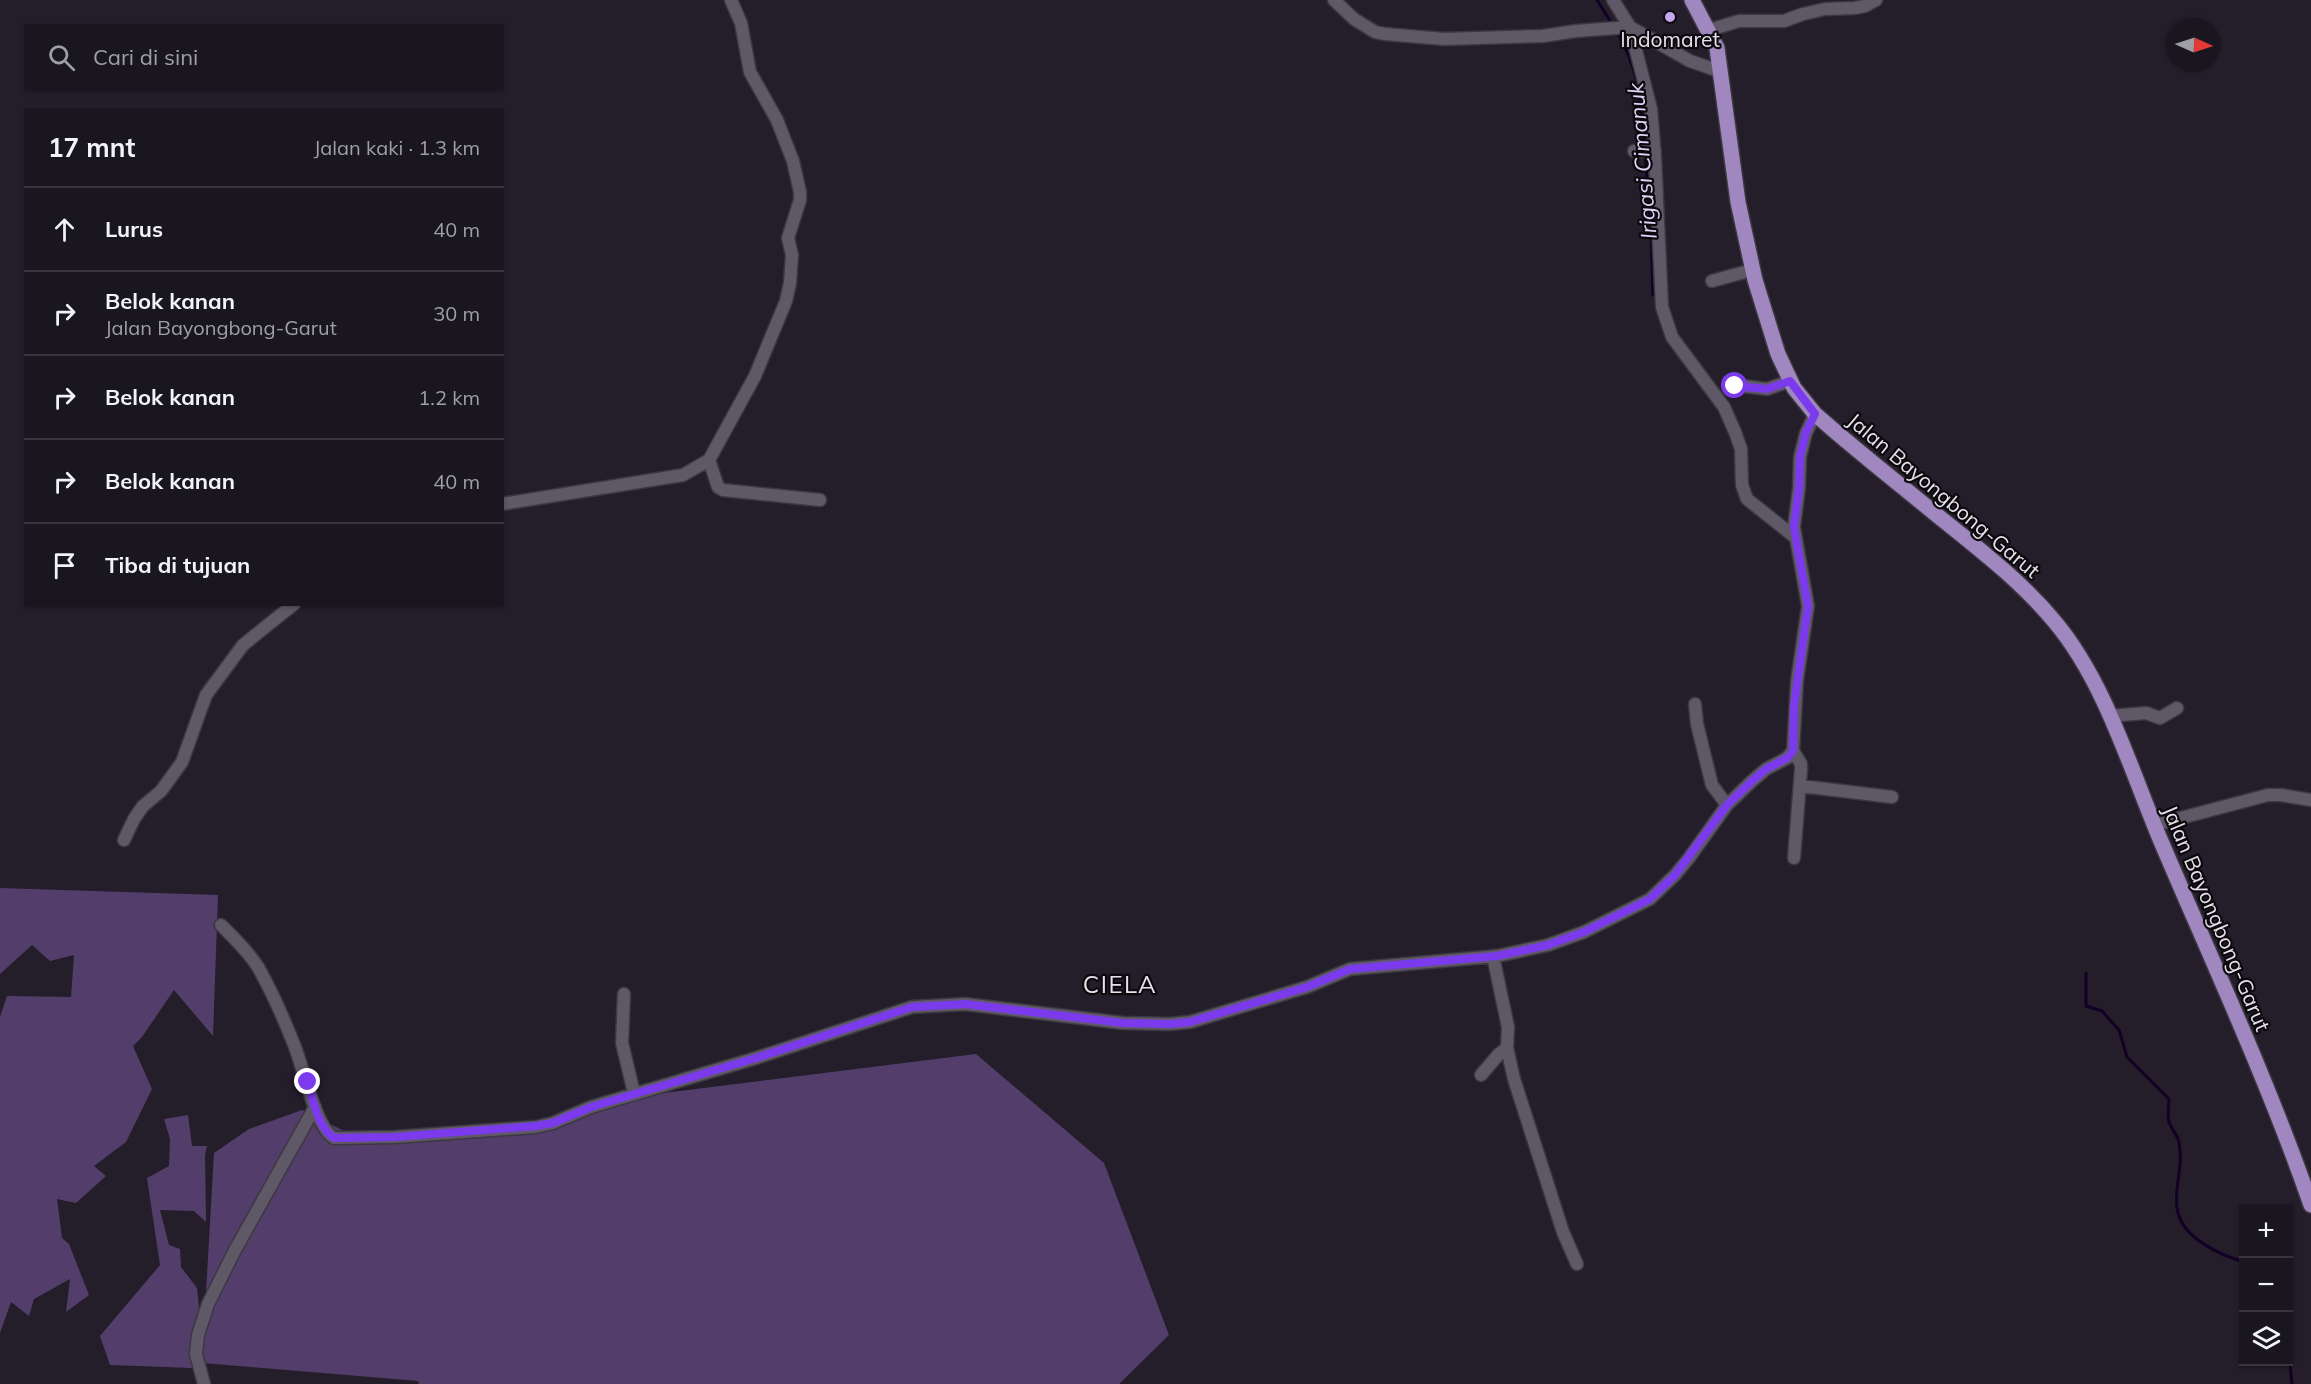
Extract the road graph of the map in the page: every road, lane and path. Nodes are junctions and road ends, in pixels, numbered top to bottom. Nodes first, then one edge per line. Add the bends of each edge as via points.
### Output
1 (731, 0) edge
2 (1334, 0) edge
3 (1613, 0) edge
4 (1692, 0) edge
5 (1876, 0) edge
6 (1628, 27) junction
7 (1709, 30) junction
8 (1719, 71) junction
9 (1752, 270) junction
10 (1712, 281) dead end
11 (1790, 381) junction
12 (1735, 386) dead end
13 (1815, 414) junction
14 (709, 460) junction
15 (820, 500) dead end
16 (504, 504) edge
17 (1795, 533) junction
18 (292, 606) edge
19 (1695, 704) dead end
20 (2177, 708) dead end
21 (2109, 716) junction
22 (1793, 751) junction
23 (1801, 786) junction
24 (1892, 797) dead end
25 (2311, 800) edge
26 (1727, 805) junction
27 (2154, 825) junction
28 (124, 840) dead end
29 (1794, 858) dead end
30 (221, 925) dead end
31 (1492, 956) junction
32 (624, 994) dead end
33 (1507, 1048) junction
34 (1481, 1075) dead end
35 (634, 1093) junction
36 (315, 1107) junction
37 (2311, 1205) edge
38 (1577, 1264) dead end
39 (204, 1384) edge

1 - 14 street via 741,22 750,72 777,120 793,161 800,200 788,238 792,255 786,301 755,376
2 - 6 street via 1354,19 1385,34 1444,39 1543,36
3 - 6 street
4 - 7 main road, Jalan Bayongbong-Garut
5 - 7 street via 1865,6 1825,9 1784,21 1739,21
6 - 8 street via 1690,61
6 - 17 street via 1651,109 1645,151 1665,319 1672,337 1724,407 1741,449 1742,485 1747,499
7 - 8 main road, Jalan Bayongbong-Garut via 1717,48
8 - 9 main road, Jalan Bayongbong-Garut
9 - 10 street
9 - 11 main road, Jalan Bayongbong-Garut
11 - 12 street via 1767,389
11 - 13 main road, Jalan Bayongbong-Garut
13 - 17 street via 1800,457
13 - 21 main road, Jalan Bayongbong-Garut via 2014,578 2069,642
14 - 15 street via 718,487 723,490
14 - 16 street via 683,475
17 - 22 street via 1808,606 1794,706
18 - 28 street via 243,645 206,694 183,762 161,791 143,806
19 - 26 street via 1712,785
20 - 21 street via 2160,718 2146,713
21 - 27 main road, Jalan Bayongbong-Garut
22 - 23 street via 1801,764
22 - 26 street via 1766,769
23 - 24 street
23 - 29 street
25 - 27 street via 2268,795
26 - 31 street via 1675,875 1650,899 1579,934 1548,945
27 - 37 main road, Jalan Bayongbong-Garut via 2268,1089
30 - 36 street via 257,966 293,1040
31 - 33 street via 1508,1027
31 - 35 street via 1350,969 1307,987 1190,1022 1170,1024 1123,1023 965,1004 912,1007
32 - 35 street via 622,1043
33 - 34 street
33 - 38 street via 1563,1232
35 - 36 street via 553,1123 395,1137 334,1138
36 - 39 street via 234,1250 205,1311 196,1354

